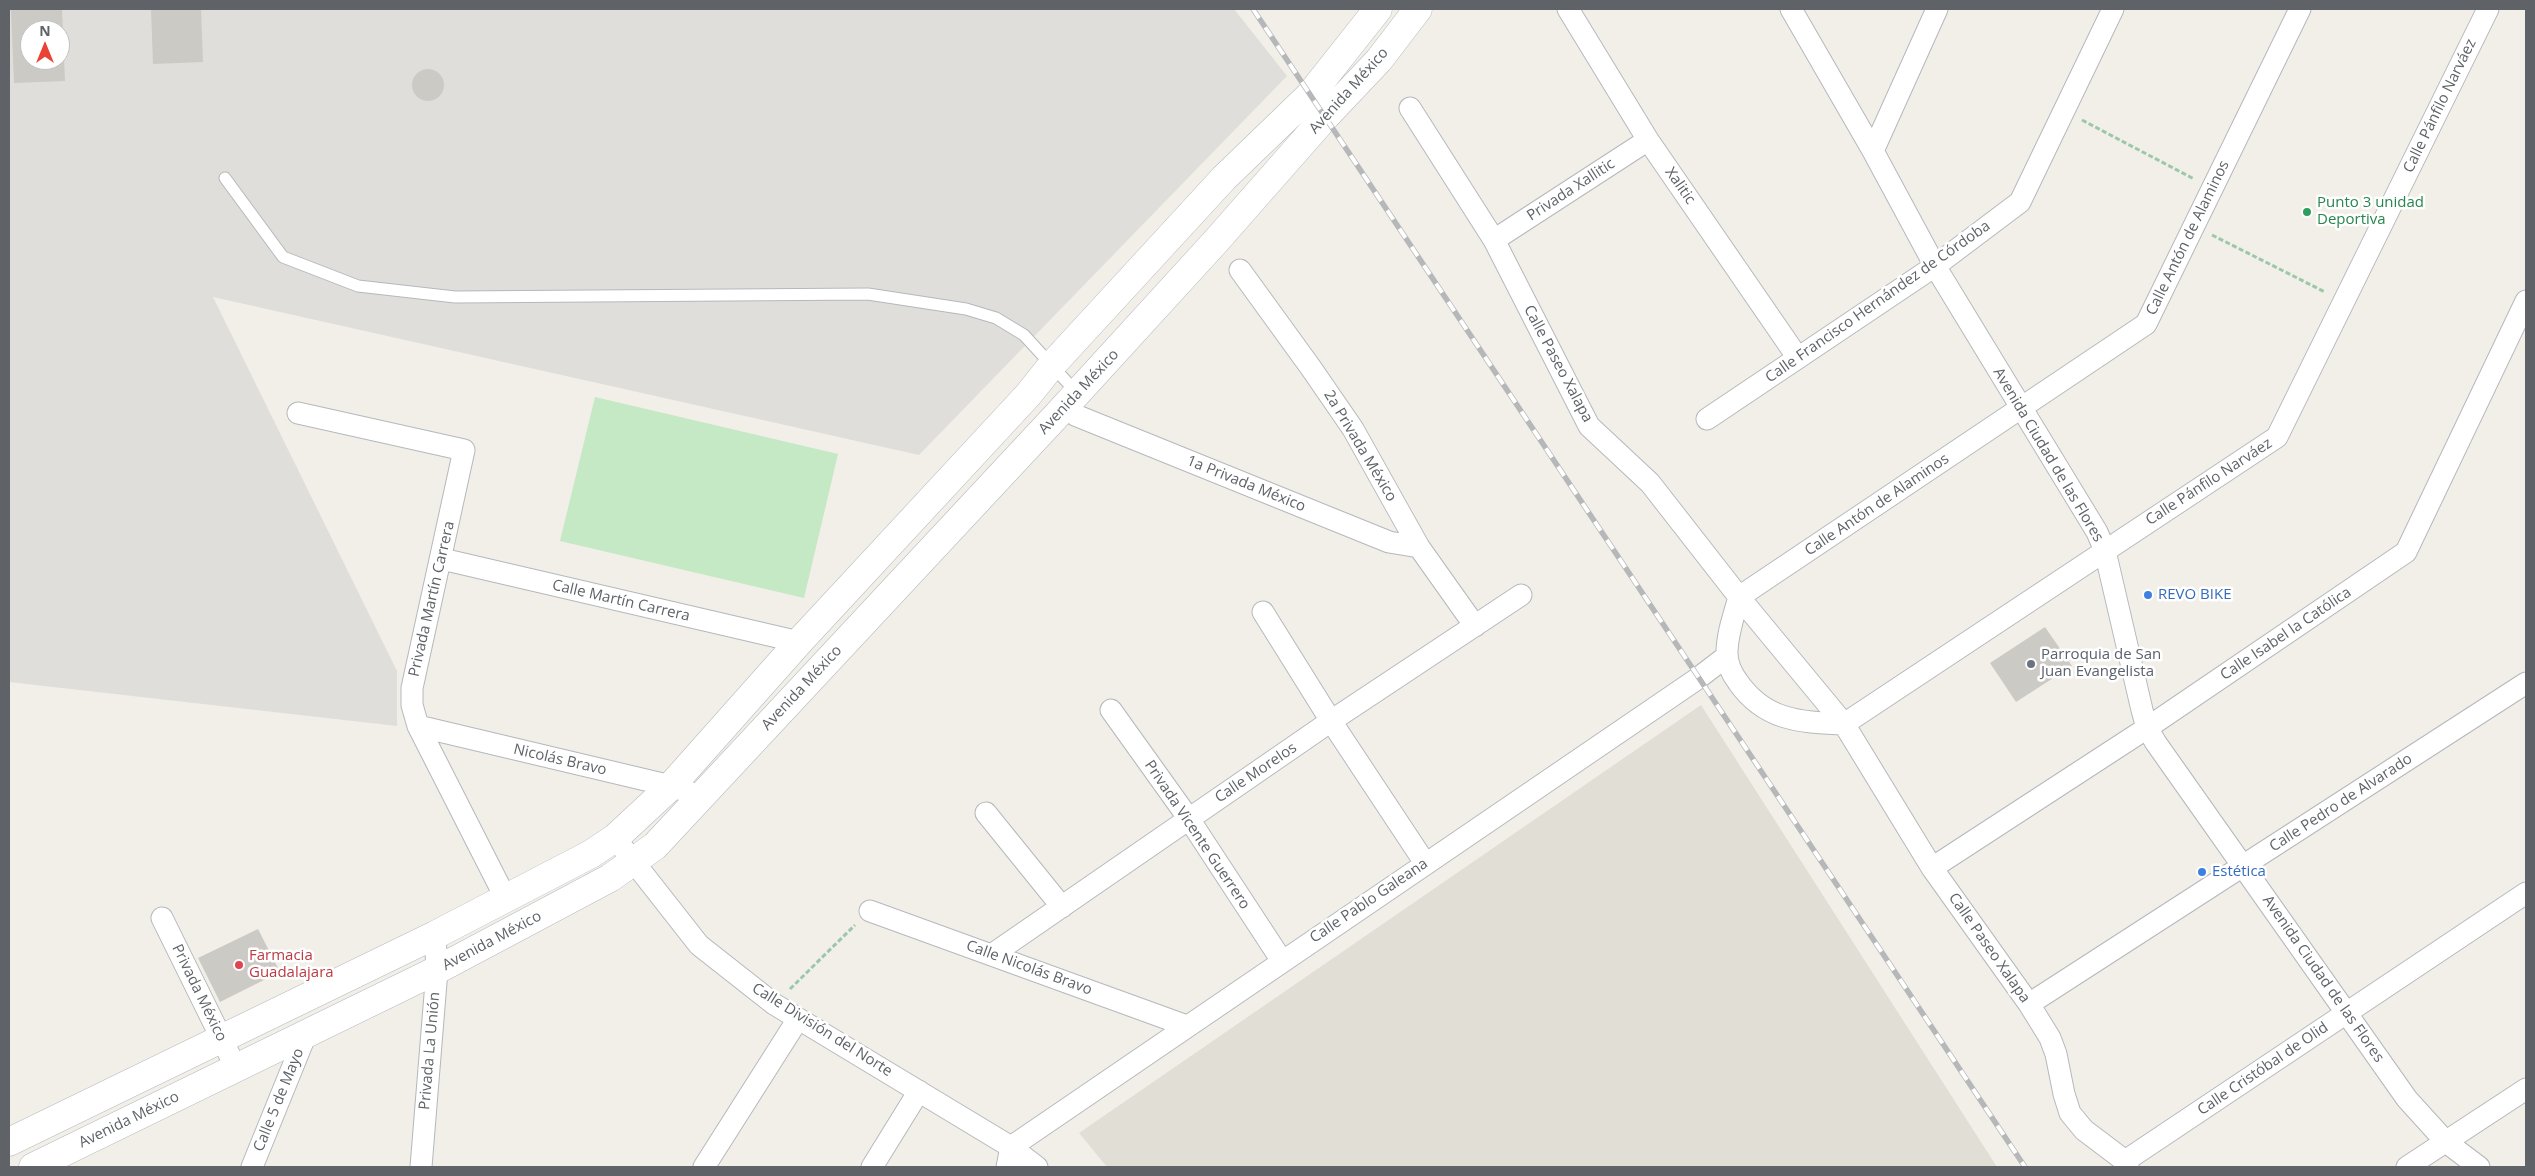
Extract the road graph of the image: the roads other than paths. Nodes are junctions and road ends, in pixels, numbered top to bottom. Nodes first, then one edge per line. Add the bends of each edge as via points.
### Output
1 (1378, 9) edge
2 (1418, 9) edge
3 (1568, 9) edge
4 (1791, 9) edge
5 (1937, 9) edge
6 (2113, 9) edge
7 (2300, 9) edge
8 (2488, 9) edge
9 (1410, 108) dead end
10 (1648, 140) junction
11 (1873, 151) junction
12 (225, 178) dead end
13 (1224, 178) junction
14 (1249, 206) junction
15 (1494, 240) junction
16 (1935, 266) junction
17 (1240, 270) dead end
18 (2526, 301) edge
19 (1798, 358) junction
20 (1052, 365) junction
21 (1076, 404) junction
22 (2022, 409) junction
23 (298, 413) dead end
24 (1707, 419) dead end
25 (1419, 547) junction
26 (2105, 551) junction
27 (442, 559) junction
28 (1521, 595) dead end
29 (1739, 597) junction
30 (1264, 612) dead end
31 (1475, 626) junction
32 (799, 642) junction
33 (1727, 656) junction
34 (2526, 683) edge
35 (1111, 710) dead end
36 (1331, 722) junction
37 (1844, 724) junction
38 (418, 726) junction
39 (2147, 728) junction
40 (671, 786) junction
41 (700, 796) junction
42 (986, 813) dead end
43 (1189, 819) junction
44 (615, 838) junction
45 (634, 862) junction
46 (1425, 863) junction
47 (2244, 866) junction
48 (1932, 868) junction
49 (2526, 893) edge
50 (506, 899) junction
51 (1062, 907) junction
52 (870, 911) road end
53 (162, 918) dead end
54 (435, 936) junction
55 (993, 954) junction
56 (1282, 961) junction
57 (437, 970) junction
58 (2029, 1004) junction
59 (2345, 1014) junction
60 (798, 1018) junction
61 (1187, 1026) junction
62 (306, 1034) junction
63 (222, 1038) junction
64 (236, 1068) junction
65 (2526, 1089) edge
66 (919, 1091) junction
67 (9, 1142) edge
68 (2446, 1142) junction
69 (1009, 1157) edge
70 (2126, 1164) edge
71 (33, 1167) edge
72 (252, 1167) edge
73 (421, 1167) edge
74 (704, 1167) edge
75 (872, 1167) edge
76 (1037, 1167) edge
77 (2408, 1167) edge
78 (2479, 1167) edge

1 - 13 main road, Avenida México via 1310,95
2 - 14 main road, Avenida México via 1379,60
3 - 10 street, Xalitic
4 - 11 street, Avenida Ciudad de las Flores
5 - 11 street
6 - 16 street, Calle Francisco Hernández de Córdoba via 2020,202
7 - 22 street, Calle Antón de Alaminos via 2146,324
8 - 26 street, Calle Pánfilo Narváez via 2277,437
9 - 15 street, Calle Paseo Xalapa
10 - 15 street, Privada Xallitic
10 - 19 street, Xalitic
11 - 16 street, Avenida Ciudad de las Flores
12 - 20 lane via 284,257 358,286 455,297 868,294 966,309 996,318 1024,335
13 - 14 main road
13 - 20 main road, Avenida México
14 - 21 main road, Avenida México
15 - 29 street, Calle Paseo Xalapa via 1589,426 1650,483
16 - 19 street, Calle Francisco Hernández de Córdoba
16 - 22 street, Avenida Ciudad de las Flores
17 - 25 street, 2a Privada México via 1353,429
18 - 39 street, Calle Isabel la Católica via 2406,552
19 - 24 street, Calle Francisco Hernández de Córdoba
20 - 21 lane
20 - 32 main road, Avenida México via 1028,395
21 - 25 street, 1a Privada México via 1389,542
21 - 41 main road, Avenida México
22 - 26 street, Avenida Ciudad de las Flores via 2097,532
22 - 29 street, Calle Antón de Alaminos
23 - 27 street, Privada Martín Carrera via 464,450
25 - 31 street, 2a Privada México
26 - 37 street, Calle Pánfilo Narváez
26 - 39 street, Avenida Ciudad de las Flores
27 - 32 street, Calle Martín Carrera
27 - 38 street, Privada Martín Carrera via 412,688 412,705
28 - 31 street, Calle Morelos
29 - 33 street via 1728,638
29 - 37 street, Calle Paseo Xalapa
30 - 36 street
31 - 36 street, Calle Morelos
32 - 40 main road, Avenida México
33 - 37 street via 1732,673 1745,692 1769,712 1805,723
33 - 46 street, Calle Pablo Galeana
34 - 47 street, Calle Pedro de Alvarado
35 - 43 street, Privada Vicente Guerrero
36 - 43 street, Calle Morelos
36 - 46 street
37 - 48 street, Calle Paseo Xalapa
38 - 40 street, Nicolás Bravo
38 - 50 street, Privada Martín Carrera
39 - 47 street, Avenida Ciudad de las Flores
39 - 48 street, Calle Isabel la Católica
40 - 41 street, Nicolás Bravo
40 - 44 main road, Avenida México
41 - 45 main road, Avenida México via 655,846
42 - 51 street
43 - 51 street, Calle Morelos
43 - 56 street, Privada Vicente Guerrero
44 - 45 street, Calle División del Norte
44 - 50 main road, Avenida México
45 - 57 main road, Avenida México
45 - 60 street, Calle División del Norte via 699,946 774,1004
46 - 56 street, Calle Pablo Galeana
47 - 58 street, Calle Pedro de Alvarado
47 - 59 street, Avenida Ciudad de las Flores
48 - 58 street, Calle Paseo Xalapa
49 - 59 street, Calle Cristóbal de Olid
50 - 54 main road, Avenida México
51 - 55 street, Calle Morelos
52 - 55 street, Calle Nicolás Bravo
53 - 63 street, Privada México
54 - 57 street, Privada La Unión
54 - 63 main road, Avenida México
55 - 61 street, Calle Nicolás Bravo
56 - 61 street, Calle Pablo Galeana
57 - 62 main road, Avenida México
57 - 73 street, Privada La Unión
58 - 70 street, Calle Paseo Xalapa via 2050,1038 2070,1113 2084,1130
59 - 68 street, Avenida Ciudad de las Flores via 2408,1099
59 - 70 street, Calle Cristóbal de Olid
60 - 66 street, Calle División del Norte
60 - 74 street
61 - 69 street, Calle Pablo Galeana
62 - 64 main road, Avenida México
62 - 72 street, Calle 5 de Mayo
63 - 64 street, Privada México
63 - 67 main road, Avenida México
64 - 71 main road, Avenida México
65 - 68 street
66 - 69 street, Calle División del Norte
66 - 75 street
68 - 77 street
68 - 78 street, Avenida Ciudad de las Flores
69 - 76 street, Calle División del Norte

